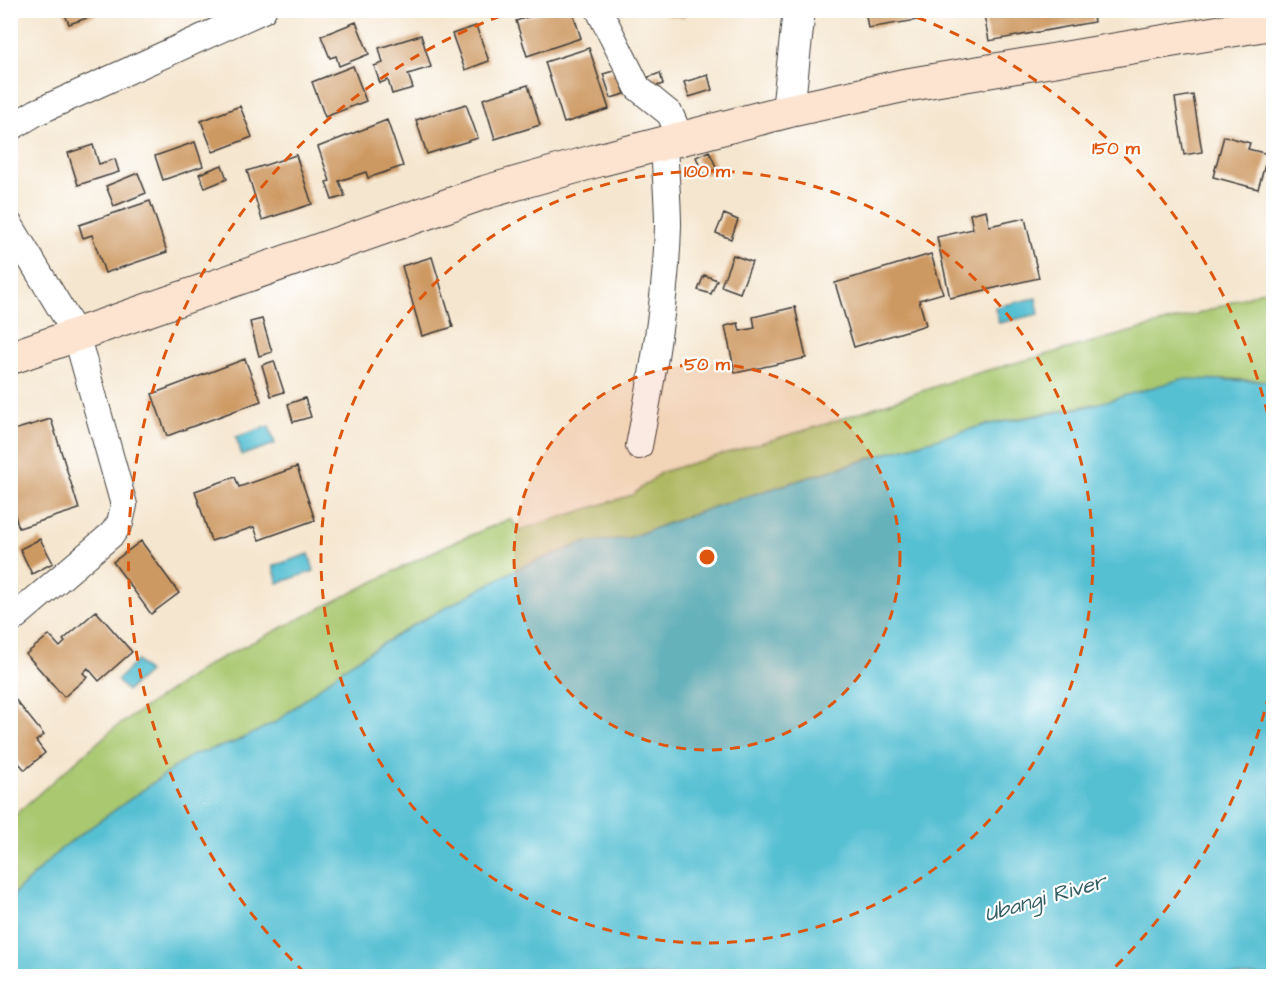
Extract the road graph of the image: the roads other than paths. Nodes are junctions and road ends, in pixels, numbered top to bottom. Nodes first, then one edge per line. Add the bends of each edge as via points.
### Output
1 (263, 10) edge
2 (599, 10) edge
3 (799, 10) edge
4 (1274, 23) edge
5 (788, 111) junction
6 (10, 128) edge
7 (673, 141) junction
8 (10, 225) edge
9 (76, 334) junction
10 (10, 358) edge
11 (639, 446) dead end
12 (10, 621) edge

1 - 6 street via 37,112
2 - 7 street via 638,88 670,114
3 - 5 street
4 - 5 main road via 901,86
5 - 7 main road
7 - 9 main road via 486,192
7 - 11 street via 664,289
8 - 9 street
9 - 10 main road
9 - 12 street via 123,505 120,523

